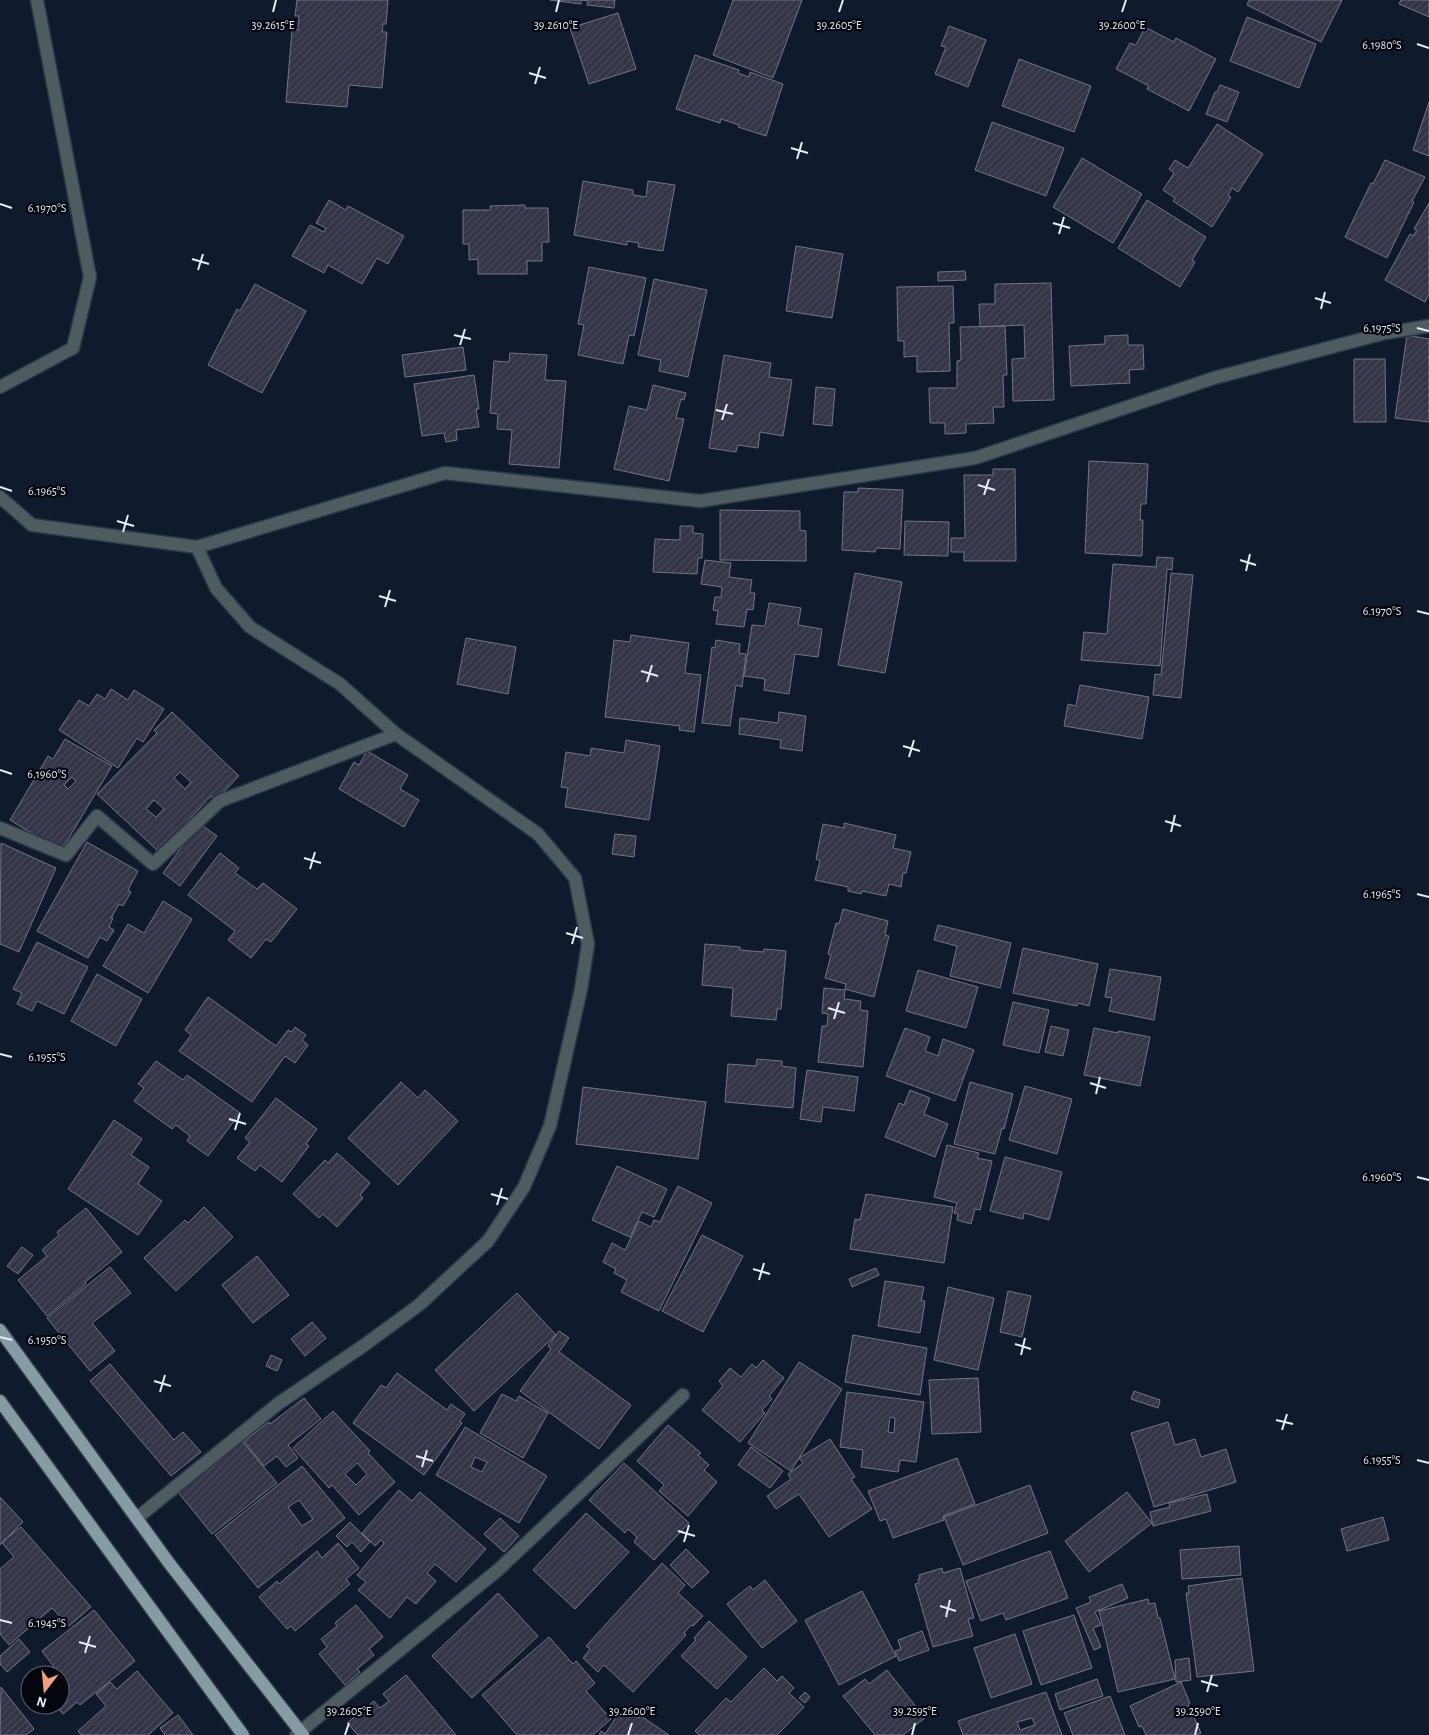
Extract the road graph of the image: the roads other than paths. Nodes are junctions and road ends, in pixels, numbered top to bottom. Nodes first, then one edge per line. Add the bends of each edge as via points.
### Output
1 (37, 0) edge
2 (1429, 326) edge
3 (0, 387) edge
4 (0, 497) edge
5 (197, 547) junction
6 (396, 734) junction
7 (0, 828) edge
8 (0, 1330) edge
9 (683, 1395) dead end
10 (1, 1404) edge
11 (137, 1518) junction
12 (299, 1734) edge
13 (243, 1735) edge

1 - 3 street via 90,277 73,348
2 - 5 street via 1385,333 1214,378 975,458 700,501 444,473
4 - 5 street via 32,525
5 - 6 street via 216,588 250,626 340,684
6 - 7 street via 220,801 153,864 97,816 66,855
6 - 11 street via 538,834 575,878 588,944 550,1126 524,1187 488,1241 419,1304 279,1403
8 - 11 main road
9 - 12 street via 498,1570
10 - 13 main road
11 - 12 main road

